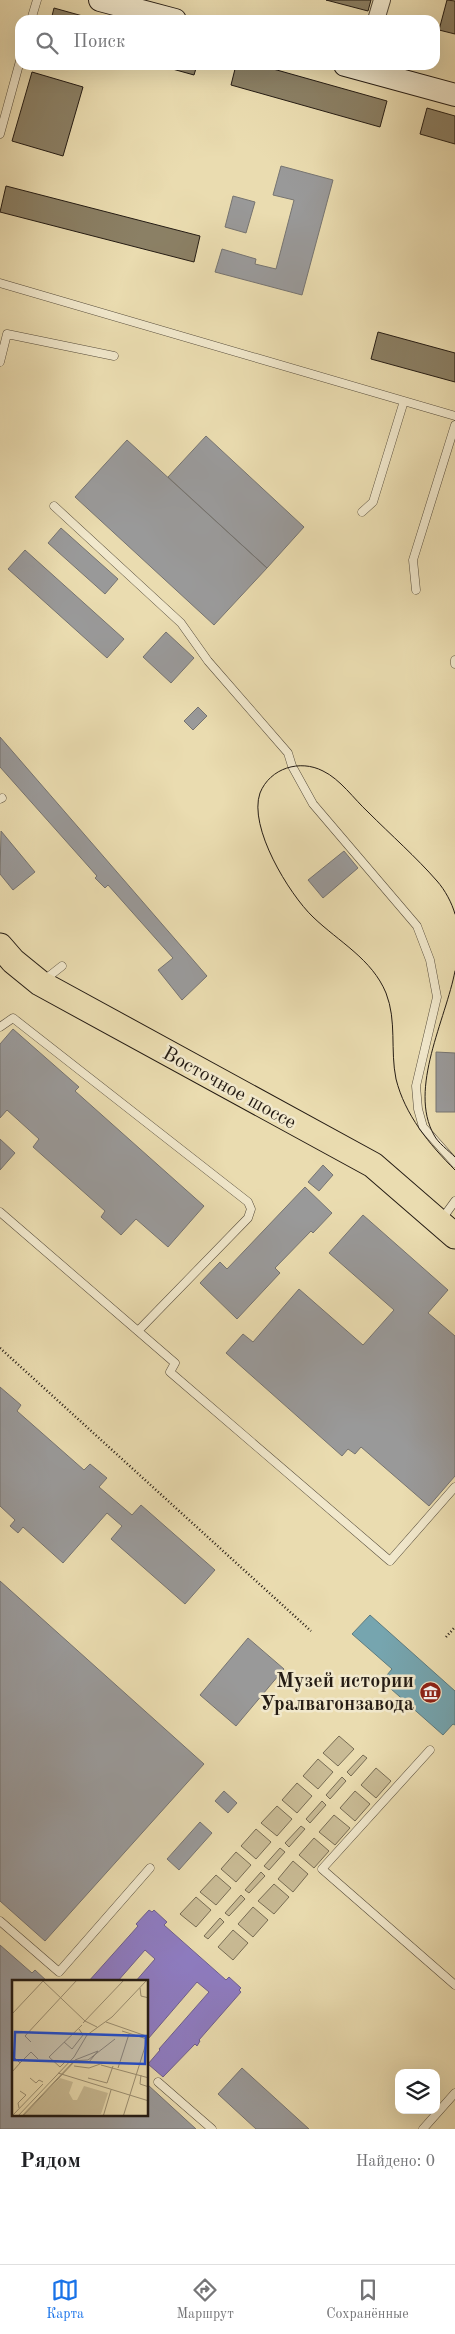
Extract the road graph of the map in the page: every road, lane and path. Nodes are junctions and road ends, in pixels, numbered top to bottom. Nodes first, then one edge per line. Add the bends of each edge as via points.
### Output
1 (37, 0) edge
2 (100, 0) edge
3 (382, 0) edge
4 (32, 15) edge
5 (157, 15) edge
6 (378, 15) edge
7 (18, 70) edge
8 (370, 70) edge
9 (455, 95) edge
10 (0, 134) edge
11 (0, 284) edge
12 (114, 356) dead end
13 (0, 362) edge
14 (404, 401) junction
15 (455, 416) edge
16 (455, 425) edge
17 (54, 506) dead end
18 (362, 512) dead end
19 (416, 590) dead end
20 (0, 946) edge
21 (62, 966) dead end
22 (40, 984) junction
23 (0, 1027) edge
24 (455, 1163) edge
25 (455, 1200) edge
26 (0, 1212) edge
27 (447, 1229) edge
28 (138, 1331) junction
29 (0, 1348) edge
30 (455, 1487) edge
31 (455, 1627) edge
32 (311, 1631) dead end
33 (446, 1637) dead end
34 (430, 1750) dead end
35 (150, 1868) dead end
36 (0, 1922) edge
37 (455, 1985) edge
38 (158, 2082) dead end
39 (455, 2093) edge
40 (212, 2129) edge
41 (423, 2129) edge

1 - 4 lane
2 - 5 street
3 - 6 street
7 - 10 lane
8 - 9 street
11 - 14 lane
12 - 13 lane via 7,334
14 - 15 lane
14 - 18 lane via 373,502
16 - 19 lane via 413,560
17 - 24 lane via 181,623 208,662 288,753 313,804 417,926 430,960 437,997 416,1086 418,1109 423,1127
20 - 22 main road, Восточное шоссе
21 - 22 lane
22 - 27 main road, Восточное шоссе via 373,1164
23 - 28 lane via 13,1018 248,1202 251,1209 248,1218
25 - 27 lane
26 - 28 lane
28 - 30 lane via 175,1363 170,1372 390,1561
29 - 32 path
31 - 33 path
34 - 37 lane via 322,1869
35 - 36 lane via 59,1972
38 - 40 lane
39 - 41 lane

